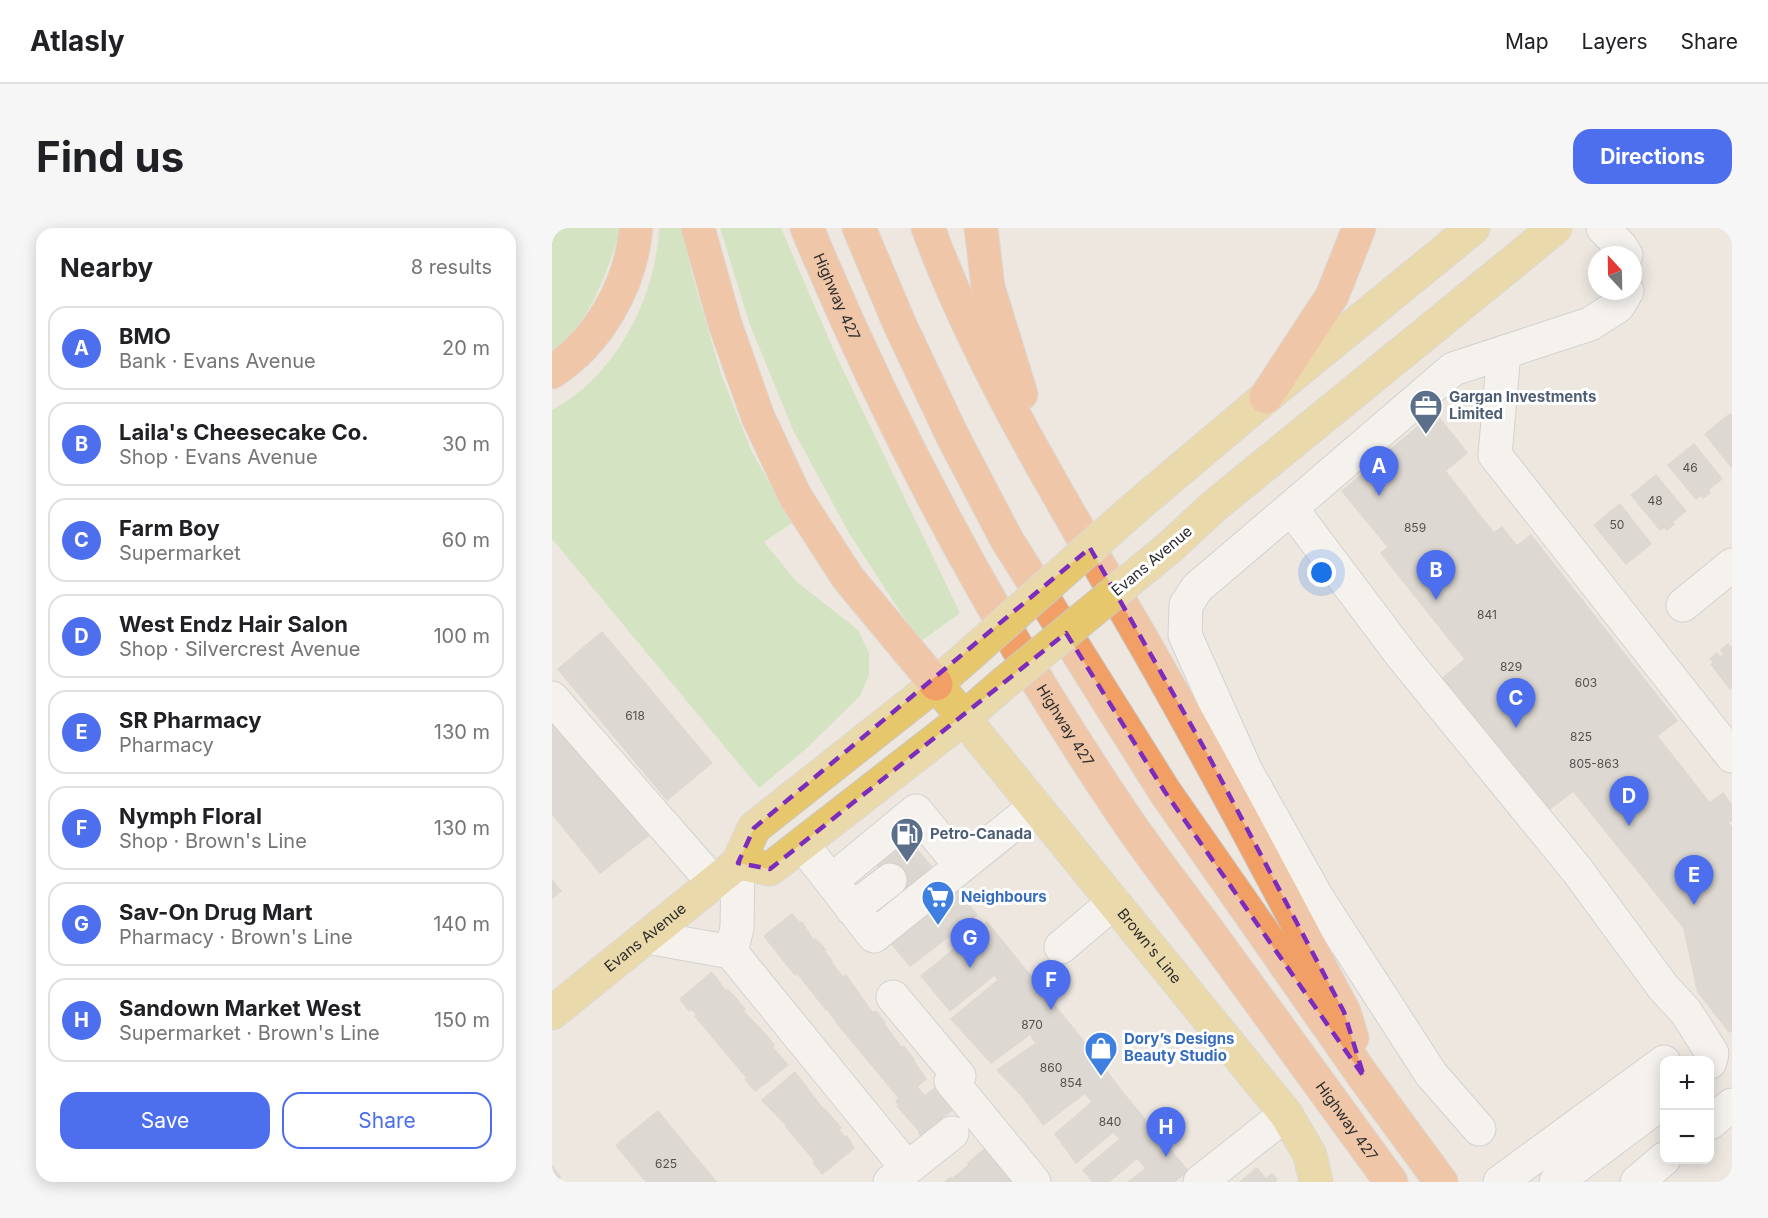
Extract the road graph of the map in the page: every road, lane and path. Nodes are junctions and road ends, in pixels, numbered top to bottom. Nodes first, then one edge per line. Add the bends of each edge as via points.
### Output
1 (636, 228) edge
2 (698, 228) edge
3 (807, 228) edge
4 (859, 228) edge
5 (928, 228) edge
6 (981, 228) edge
7 (1359, 228) edge
8 (1473, 228) edge
9 (1555, 228) edge
10 (1603, 228) edge
11 (1619, 246) edge
12 (1622, 300) edge
13 (1504, 352) junction
14 (552, 372) edge
15 (1266, 397) junction
16 (1051, 481) junction
17 (1292, 508) junction
18 (1732, 565) edge
19 (1683, 605) dead end
20 (936, 684) junction
21 (552, 698) edge
22 (964, 718) junction
23 (1732, 756) edge
24 (1036, 806) junction
25 (802, 844) junction
26 (961, 866) junction
27 (726, 873) junction
28 (890, 880) tunnel mouth
29 (831, 881) junction
30 (1114, 902) junction
31 (852, 909) junction
32 (647, 937) junction
33 (1060, 947) dead end
34 (731, 952) junction
35 (893, 997) dead end
36 (552, 1013) edge
37 (1694, 1053) edge
38 (1364, 1077) junction
39 (1660, 1105) edge
40 (1732, 1105) edge
41 (1286, 1114) junction
42 (1714, 1120) edge
43 (1479, 1129) dead end
44 (952, 1133) dead end
45 (1660, 1164) edge
46 (898, 1175) edge
47 (1034, 1182) edge
48 (1200, 1182) edge
49 (1316, 1182) edge
50 (1391, 1182) edge
51 (1441, 1182) edge
52 (1500, 1182) edge
53 (1556, 1182) edge
54 (1637, 1182) edge

1 - 14 highway via 635,244 619,292 598,330 569,361
2 - 20 highway via 724,324 758,417 795,496 848,578
3 - 50 highway, Highway 427 via 886,403 939,508 1042,689 1123,814
4 - 38 highway via 953,437 1007,540 1165,792
5 - 16 highway via 944,273 996,380
6 - 16 highway via 988,287
7 - 15 highway via 1332,296
8 - 15 main road, Evans Avenue
9 - 22 main road, Evans Avenue, bridge via 1213,507
10 - 11 street
12 - 13 street via 1590,324
13 - 17 street via 1453,369
13 - 23 street via 1495,455
15 - 20 main road, Evans Avenue, bridge
16 - 38 highway via 1207,753 1344,1012
17 - 37 street via 1403,657 1577,870 1686,1012
17 - 43 street via 1197,588 1186,605 1185,635 1246,771 1318,899 1431,1074
18 - 19 street
20 - 22 main road, Brown's Line
20 - 27 main road, Evans Avenue via 754,828
21 - 27 street
22 - 24 main road, Brown's Line
22 - 25 main road, Evans Avenue
24 - 26 street
24 - 30 main road, Brown's Line
25 - 27 main road, Evans Avenue via 770,869
25 - 29 street
26 - 29 street via 931,847 916,811
26 - 31 street via 874,936
27 - 32 main road, Evans Avenue
27 - 34 street via 737,928
28 - 31 street
29 - 31 street
30 - 33 street
30 - 41 main road, Brown's Line
32 - 34 street
32 - 36 main road, Evans Avenue
34 - 46 street
35 - 47 street via 958,1076 951,1081
37 - 52 street
38 - 51 highway
39 - 53 street
40 - 42 street
41 - 48 street
41 - 49 main road, Brown's Line via 1310,1155
44 - 46 street
45 - 54 street

